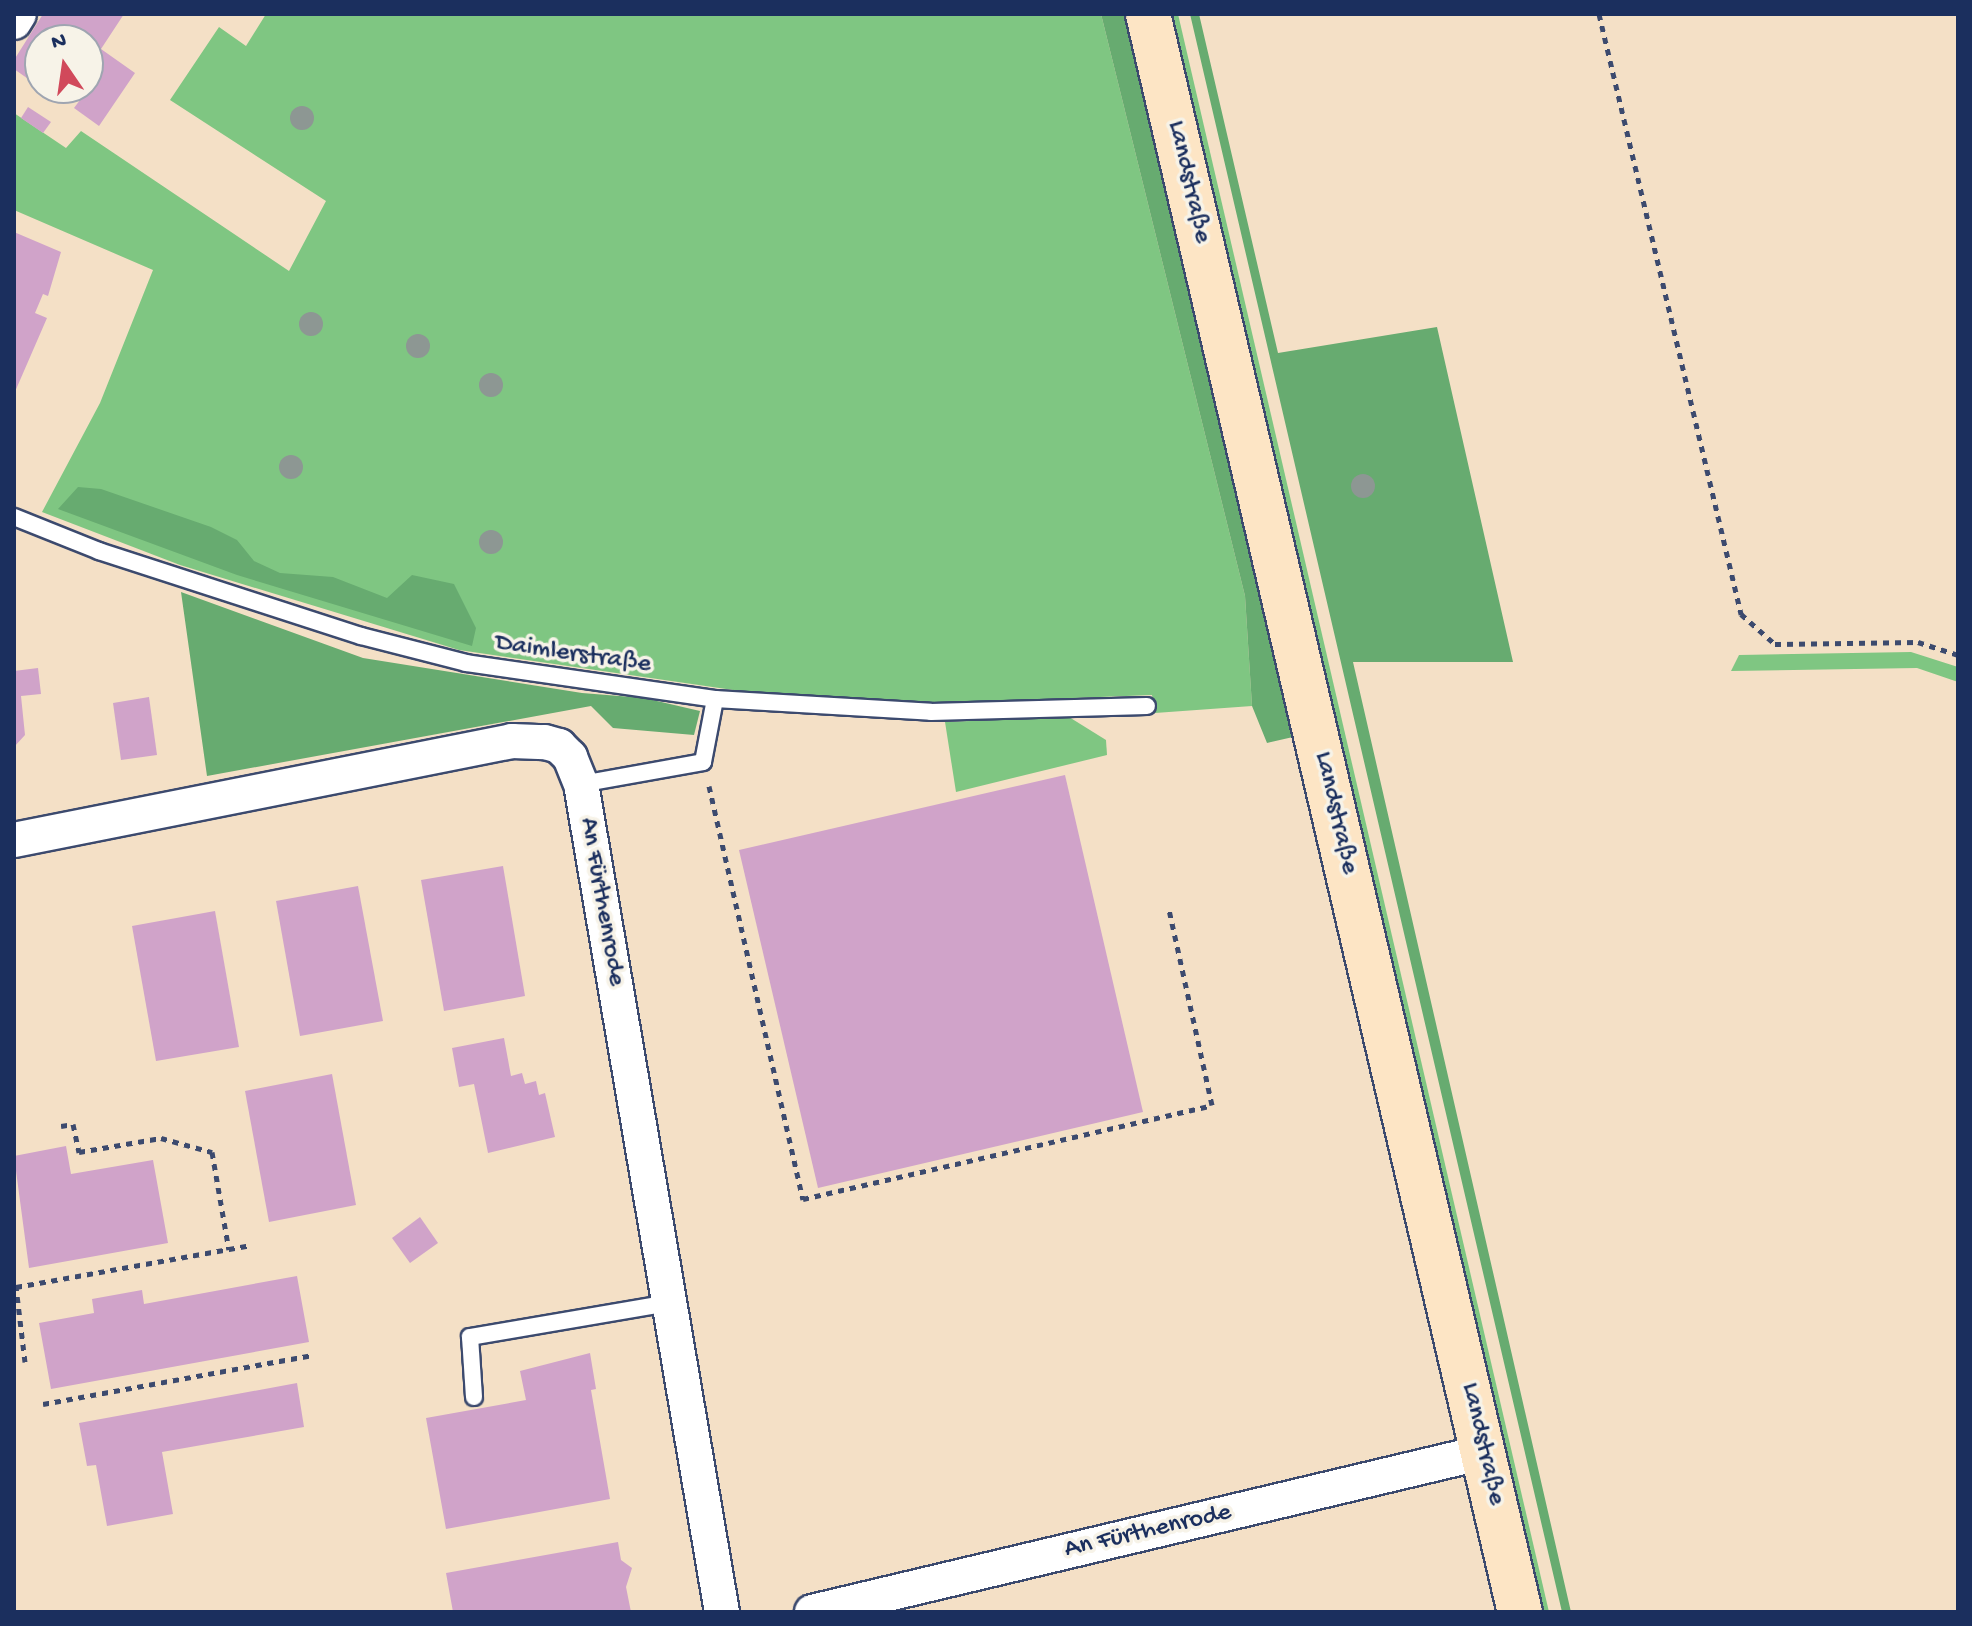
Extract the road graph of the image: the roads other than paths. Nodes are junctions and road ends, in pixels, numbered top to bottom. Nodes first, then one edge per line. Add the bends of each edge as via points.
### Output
1 (19, 14) edge
2 (1148, 14) edge
3 (14, 22) edge
4 (14, 517) edge
5 (715, 699) junction
6 (1147, 706) dead end
7 (581, 784) junction
8 (14, 840) edge
9 (669, 1303) junction
10 (474, 1397) dead end
11 (1484, 1452) junction
12 (722, 1612) edge
13 (812, 1612) edge
14 (1520, 1612) edge

1 - 3 street
2 - 11 street, Landstraße
4 - 5 lane, Daimlerstraße via 99,551 361,636 466,663
5 - 6 lane, Daimlerstraße via 931,712
5 - 7 lane via 703,762
7 - 8 street, An Fürthenrode via 559,746 512,741
7 - 9 street, An Fürthenrode
9 - 10 lane via 470,1337
9 - 12 street, An Fürthenrode
11 - 13 street, An Fürthenrode
11 - 14 street, Landstraße

